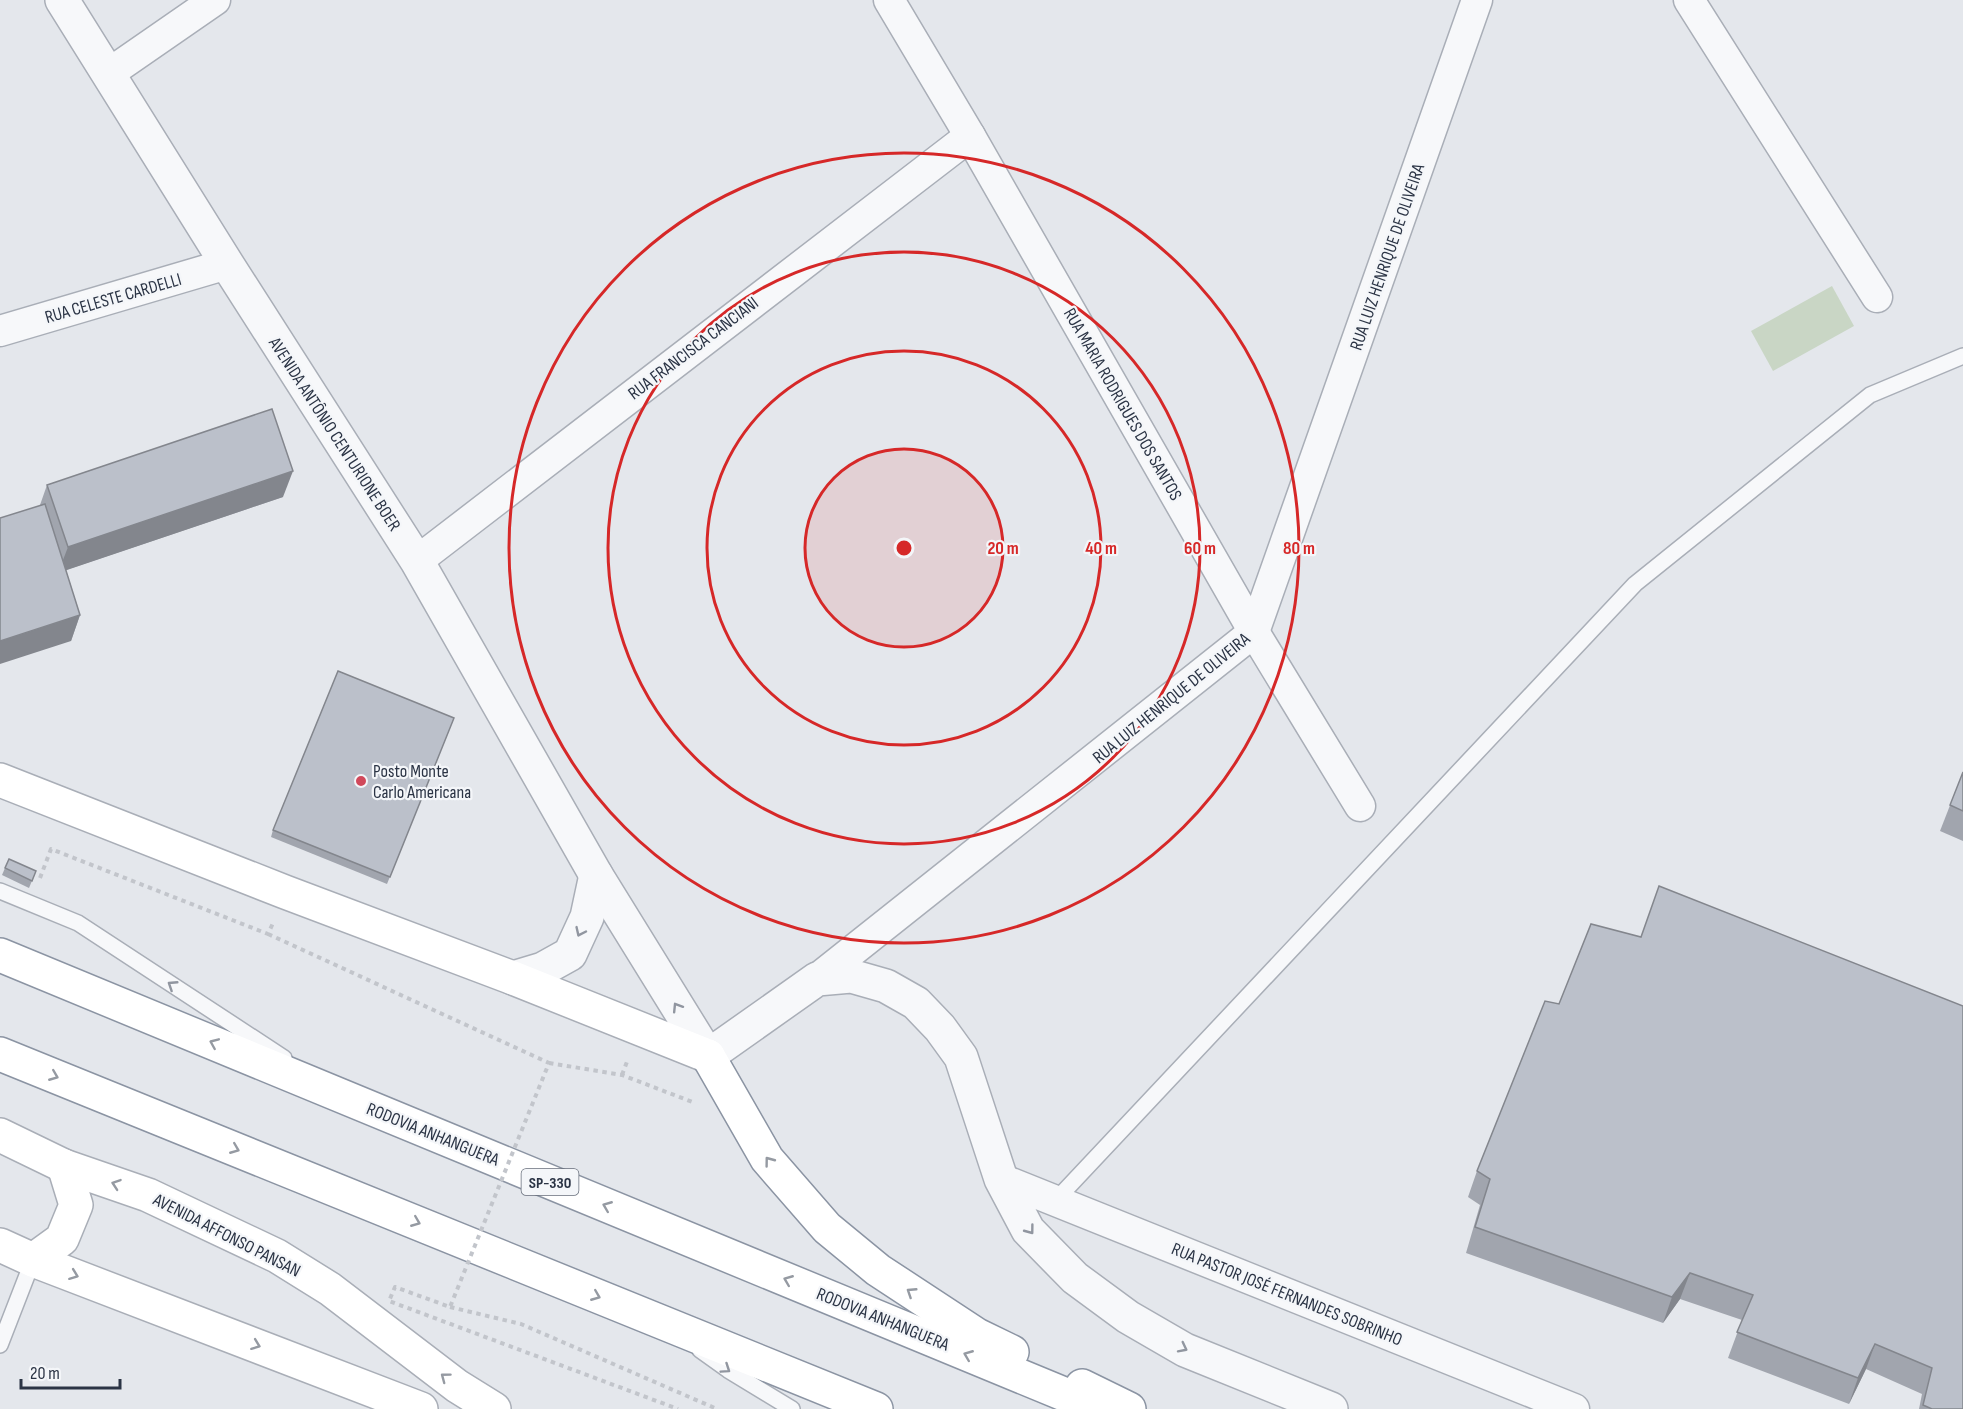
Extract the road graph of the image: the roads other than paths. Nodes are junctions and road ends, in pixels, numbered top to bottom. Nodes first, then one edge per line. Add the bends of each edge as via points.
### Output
1 (62, 0) edge
2 (215, 0) edge
3 (889, 0) edge
4 (1477, 0) edge
5 (1689, 0) edge
6 (108, 74) junction
7 (970, 136) junction
8 (227, 264) junction
9 (1877, 297) dead end
10 (0, 331) edge
11 (1963, 356) edge
12 (417, 561) junction
13 (1254, 632) junction
14 (0, 780) edge
15 (1360, 806) dead end
16 (596, 875) junction
17 (0, 891) edge
18 (0, 955) edge
19 (513, 978) junction
20 (817, 979) junction
21 (0, 1054) edge
22 (708, 1056) junction
23 (344, 1097) junction
24 (0, 1135) edge
25 (64, 1166) junction
26 (1001, 1179) junction
27 (1054, 1200) junction
28 (0, 1245) edge
29 (33, 1260) junction
30 (662, 1322) junction
31 (0, 1345) edge
32 (421, 1409) edge
33 (494, 1409) edge
34 (792, 1409) edge
35 (876, 1409) edge
36 (1100, 1409) edge
37 (1129, 1409) edge
38 (1331, 1409) edge
39 (1574, 1409) edge

1 - 6 street, AVENIDA ANTÔNIO CENTURIONE BOER
2 - 6 street
3 - 7 street, RUA MARIA RODRIGUES DOS SANTOS
4 - 13 street, RUA LUIZ HENRIQUE DE OLIVEIRA
5 - 9 street
6 - 8 street, AVENIDA ANTÔNIO CENTURIONE BOER
7 - 12 street, RUA FRANCISCA CANCIANI
7 - 13 street, RUA MARIA RODRIGUES DOS SANTOS
8 - 10 street, RUA CELESTE CARDELLI
8 - 12 street, AVENIDA ANTÔNIO CENTURIONE BOER
11 - 27 lane via 1870,395 1635,584
12 - 16 street, AVENIDA ANTÔNIO CENTURIONE BOER
13 - 15 street, RUA MARIA RODRIGUES DOS SANTOS
13 - 20 street, RUA LUIZ HENRIQUE DE OLIVEIRA
14 - 19 main road
16 -> 19 street via 587,917 570,954 543,969
22 -> 16 street, AVENIDA ANTÔNIO CENTURIONE BOER
23 -> 17 lane via 78,923
23 -> 18 main road, RODOVIA ANHANGUERA / SP-330
19 - 22 main road
20 - 22 street
20 - 26 street via 851,976 886,986 916,1003 940,1028 961,1058
21 -> 30 main road
37 -> 22 main road via 977,1335 878,1270 827,1228 766,1159
36 -> 23 main road, RODOVIA ANHANGUERA / SP-330
24 - 25 main road, AVENIDA AFFONSO PANSAN
25 - 29 main road via 76,1204 62,1239
33 -> 25 main road, AVENIDA AFFONSO PANSAN via 457,1386 330,1289 277,1256 148,1195
26 - 27 street, RUA PASTOR JOSÉ FERNANDES SOBRINHO
26 -> 38 street via 1029,1230 1075,1278 1128,1317 1185,1350
27 - 39 street, RUA PASTOR JOSÉ FERNANDES SOBRINHO
28 - 29 main road
29 - 31 lane
29 -> 32 main road
30 -> 34 lane via 728,1370
30 - 35 main road

